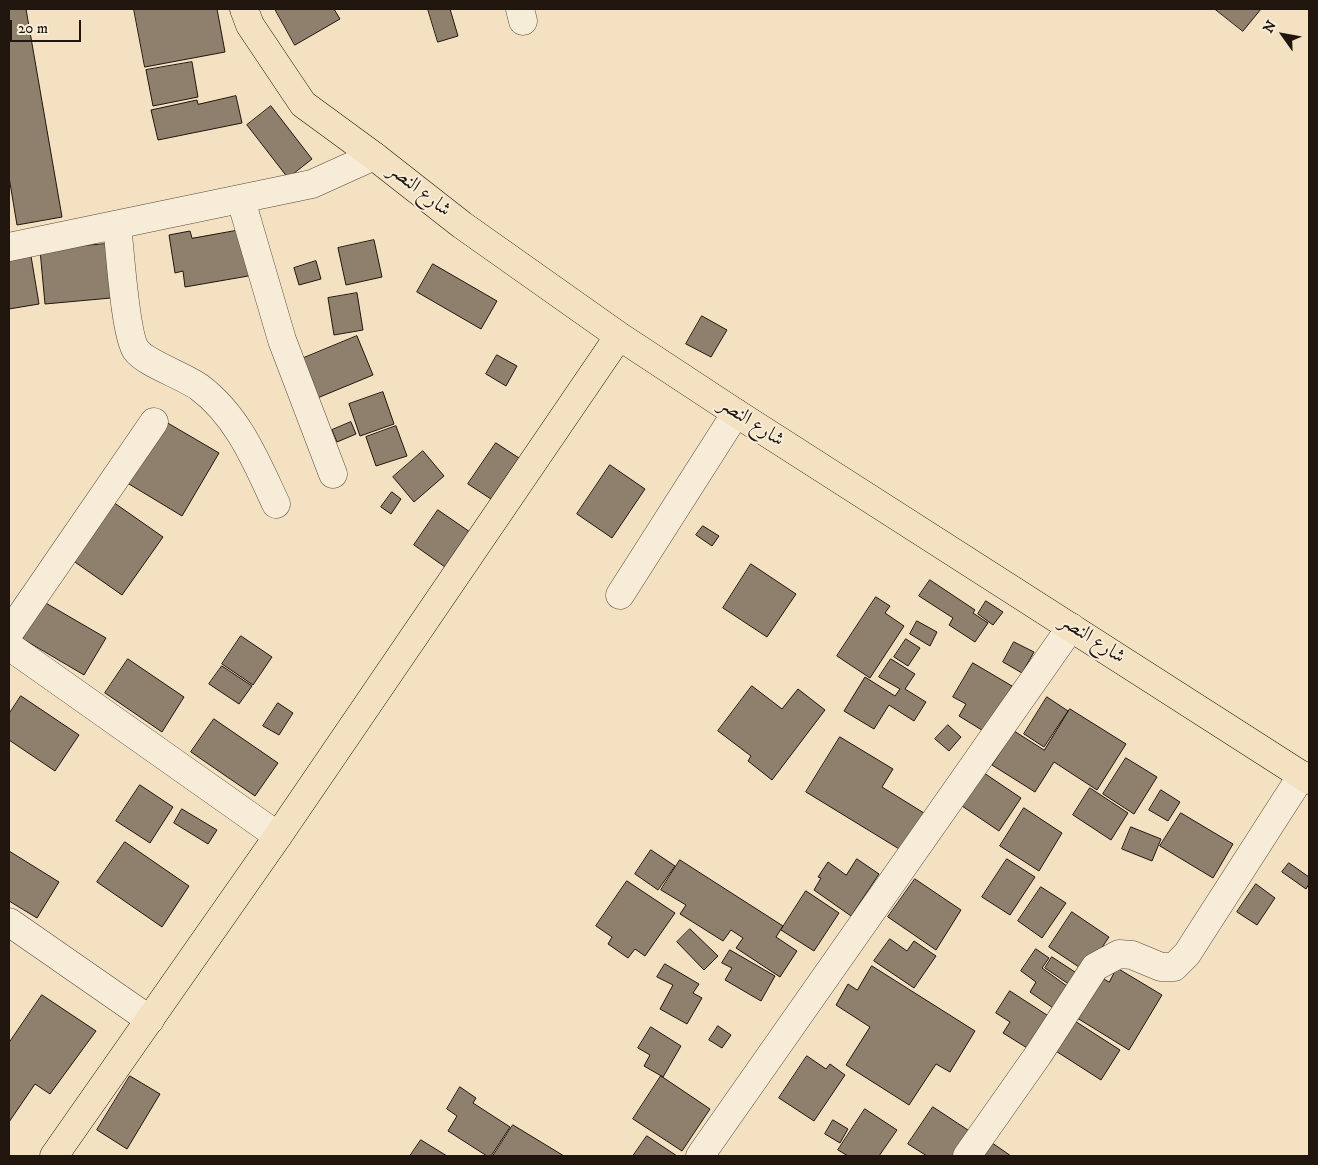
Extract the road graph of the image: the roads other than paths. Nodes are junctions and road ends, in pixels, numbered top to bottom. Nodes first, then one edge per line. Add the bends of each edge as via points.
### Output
1 (244, 9) edge
2 (374, 156) junction
3 (241, 200) junction
4 (116, 226) junction
5 (9, 247) edge
6 (619, 336) junction
7 (736, 413) junction
8 (154, 422) dead end
9 (333, 474) dead end
10 (276, 504) dead end
11 (620, 595) dead end
12 (1071, 627) junction
13 (9, 633) edge
14 (9, 646) edge
15 (1306, 777) edge
16 (278, 836) junction
17 (9, 922) edge
18 (150, 1020) junction
19 (54, 1156) edge
20 (700, 1156) edge
21 (967, 1156) edge

1 - 2 main road, شارع النصر via 250,25 303,104
2 - 3 street via 312,184
2 - 6 main road, شارع النصر via 462,225
3 - 4 street
3 - 9 street via 282,340
4 - 5 street
4 - 10 street via 129,324 136,350 199,386 227,413 248,446
6 - 7 main road, شارع النصر
6 - 16 main road
7 - 11 street
7 - 12 main road, شارع النصر
8 - 13 street
12 - 15 main road, شارع النصر
12 - 20 street
14 - 16 street
15 - 21 street via 1187,954 1174,967 1162,967 1132,955 1119,954 1095,967
16 - 18 main road
17 - 18 street
18 - 19 main road

